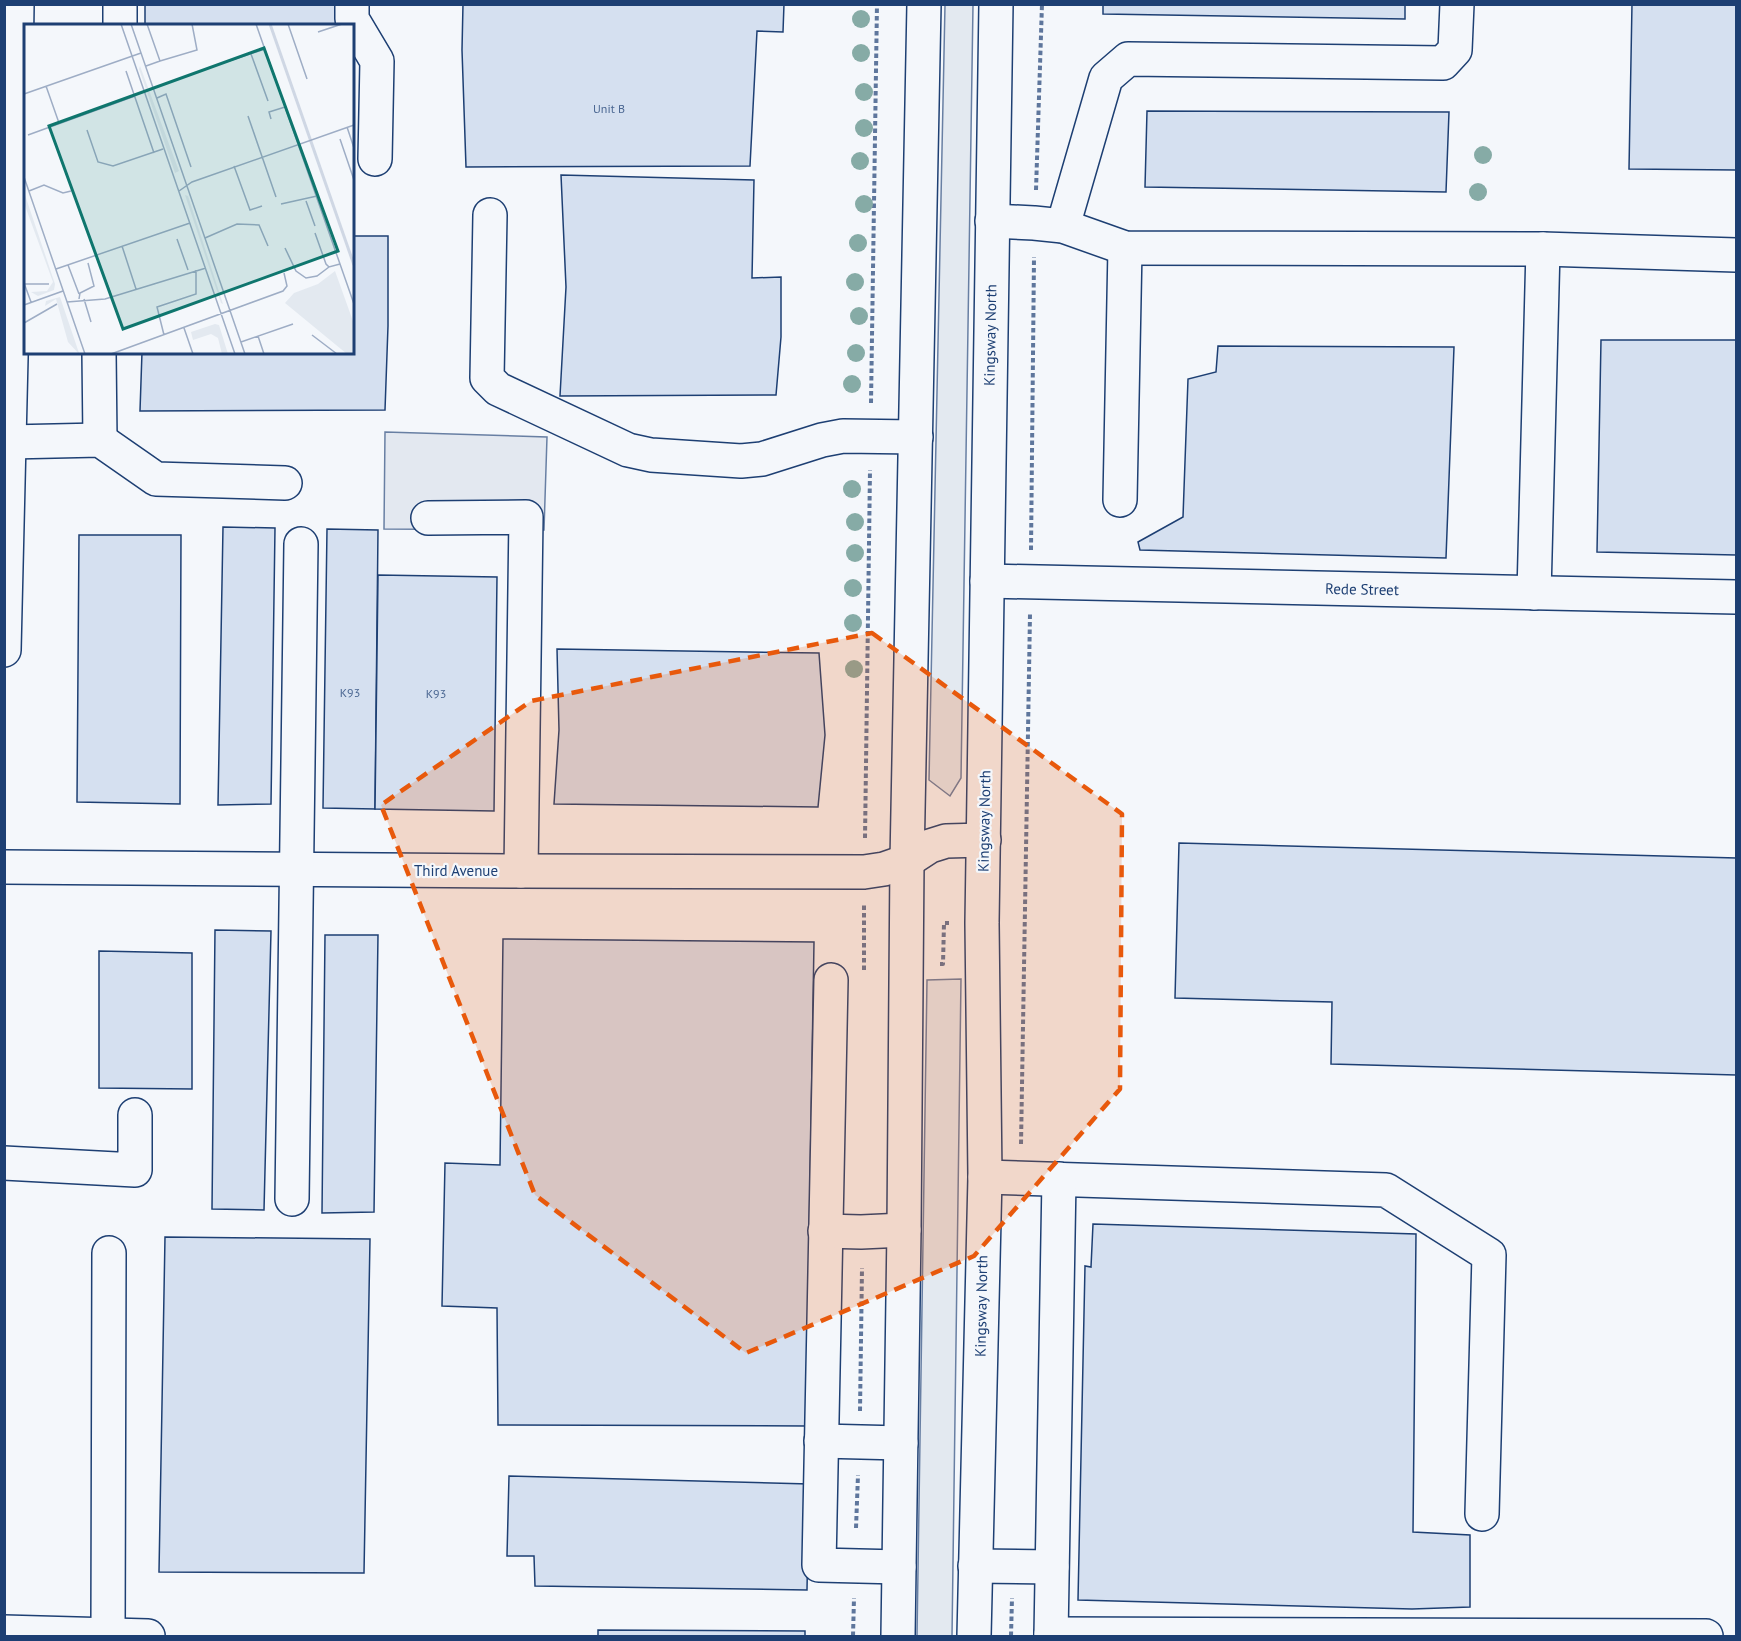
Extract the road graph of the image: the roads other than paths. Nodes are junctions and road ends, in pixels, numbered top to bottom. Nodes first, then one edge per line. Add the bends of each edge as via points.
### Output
1 (17, 4) edge
2 (120, 4) edge
3 (352, 4) edge
4 (924, 4) edge
5 (996, 4) edge
6 (1457, 4) edge
7 (120, 24) edge
8 (375, 159) dead end
9 (490, 215) dead end
10 (992, 221) junction
11 (1049, 224) junction
12 (1125, 248) junction
13 (1543, 249) junction
14 (1736, 257) edge
15 (99, 354) edge
16 (916, 437) junction
17 (100, 440) junction
18 (9, 442) junction
19 (285, 483) dead end
20 (1120, 500) dead end
21 (428, 518) dead end
22 (302, 544) dead end
23 (987, 581) junction
24 (1534, 592) junction
25 (1737, 597) edge
26 (4, 650) edge
27 (984, 840) junction
28 (907, 861) junction
29 (4, 867) edge
30 (297, 869) junction
31 (521, 871) junction
32 (831, 980) dead end
33 (135, 1115) dead end
34 (4, 1163) edge
35 (985, 1177) junction
36 (1059, 1179) junction
37 (292, 1198) dead end
38 (904, 1230) junction
39 (825, 1231) junction
40 (109, 1253) dead end
41 (821, 1441) junction
42 (901, 1443) junction
43 (1482, 1514) dead end
44 (975, 1566) junction
45 (899, 1567) junction
46 (1052, 1567) junction
47 (4, 1632) edge
48 (108, 1635) edge
49 (1051, 1635) edge
50 (148, 1636) edge
51 (898, 1636) edge
52 (974, 1636) edge
53 (1665, 1636) edge
54 (1706, 1636) edge

1 - 18 street
2 - 7 street
3 - 8 street via 352,19 377,61
4 - 16 street
5 - 10 street, Kingsway North
6 - 11 street via 1455,50 1443,63 1128,59 1106,78
9 - 16 street via 487,378 498,389 628,450 651,455 741,461 762,459 843,436
10 - 11 street
10 - 23 street, Kingsway North
11 - 12 street
12 - 13 street
12 - 20 street
13 - 14 street
13 - 24 street
15 - 17 street
16 - 28 street
17 - 18 street
17 - 19 street via 156,479
18 - 26 street
21 - 31 street via 526,517
22 - 30 street
23 - 24 street, Rede Street
23 - 27 street, Kingsway North
24 - 25 street, Rede Street
27 - 28 street, Third Avenue via 946,841
27 - 35 street, Kingsway North
28 - 31 street, Third Avenue via 864,872
28 - 38 street
29 - 30 street, Third Avenue
30 - 31 street, Third Avenue
30 - 37 street
32 - 39 street
33 - 34 street via 135,1170
35 - 36 street
35 - 44 street, Kingsway North
36 - 43 street via 1386,1190 1489,1256
36 - 46 street
38 - 39 street
38 - 42 street
39 - 41 street
40 - 48 street
41 - 42 street
41 - 45 street via 819,1565
42 - 45 street
44 - 46 street
44 - 52 street, Kingsway North
45 - 51 street
46 - 49 street
47 - 48 street
48 - 50 street
49 - 53 street
53 - 54 street

